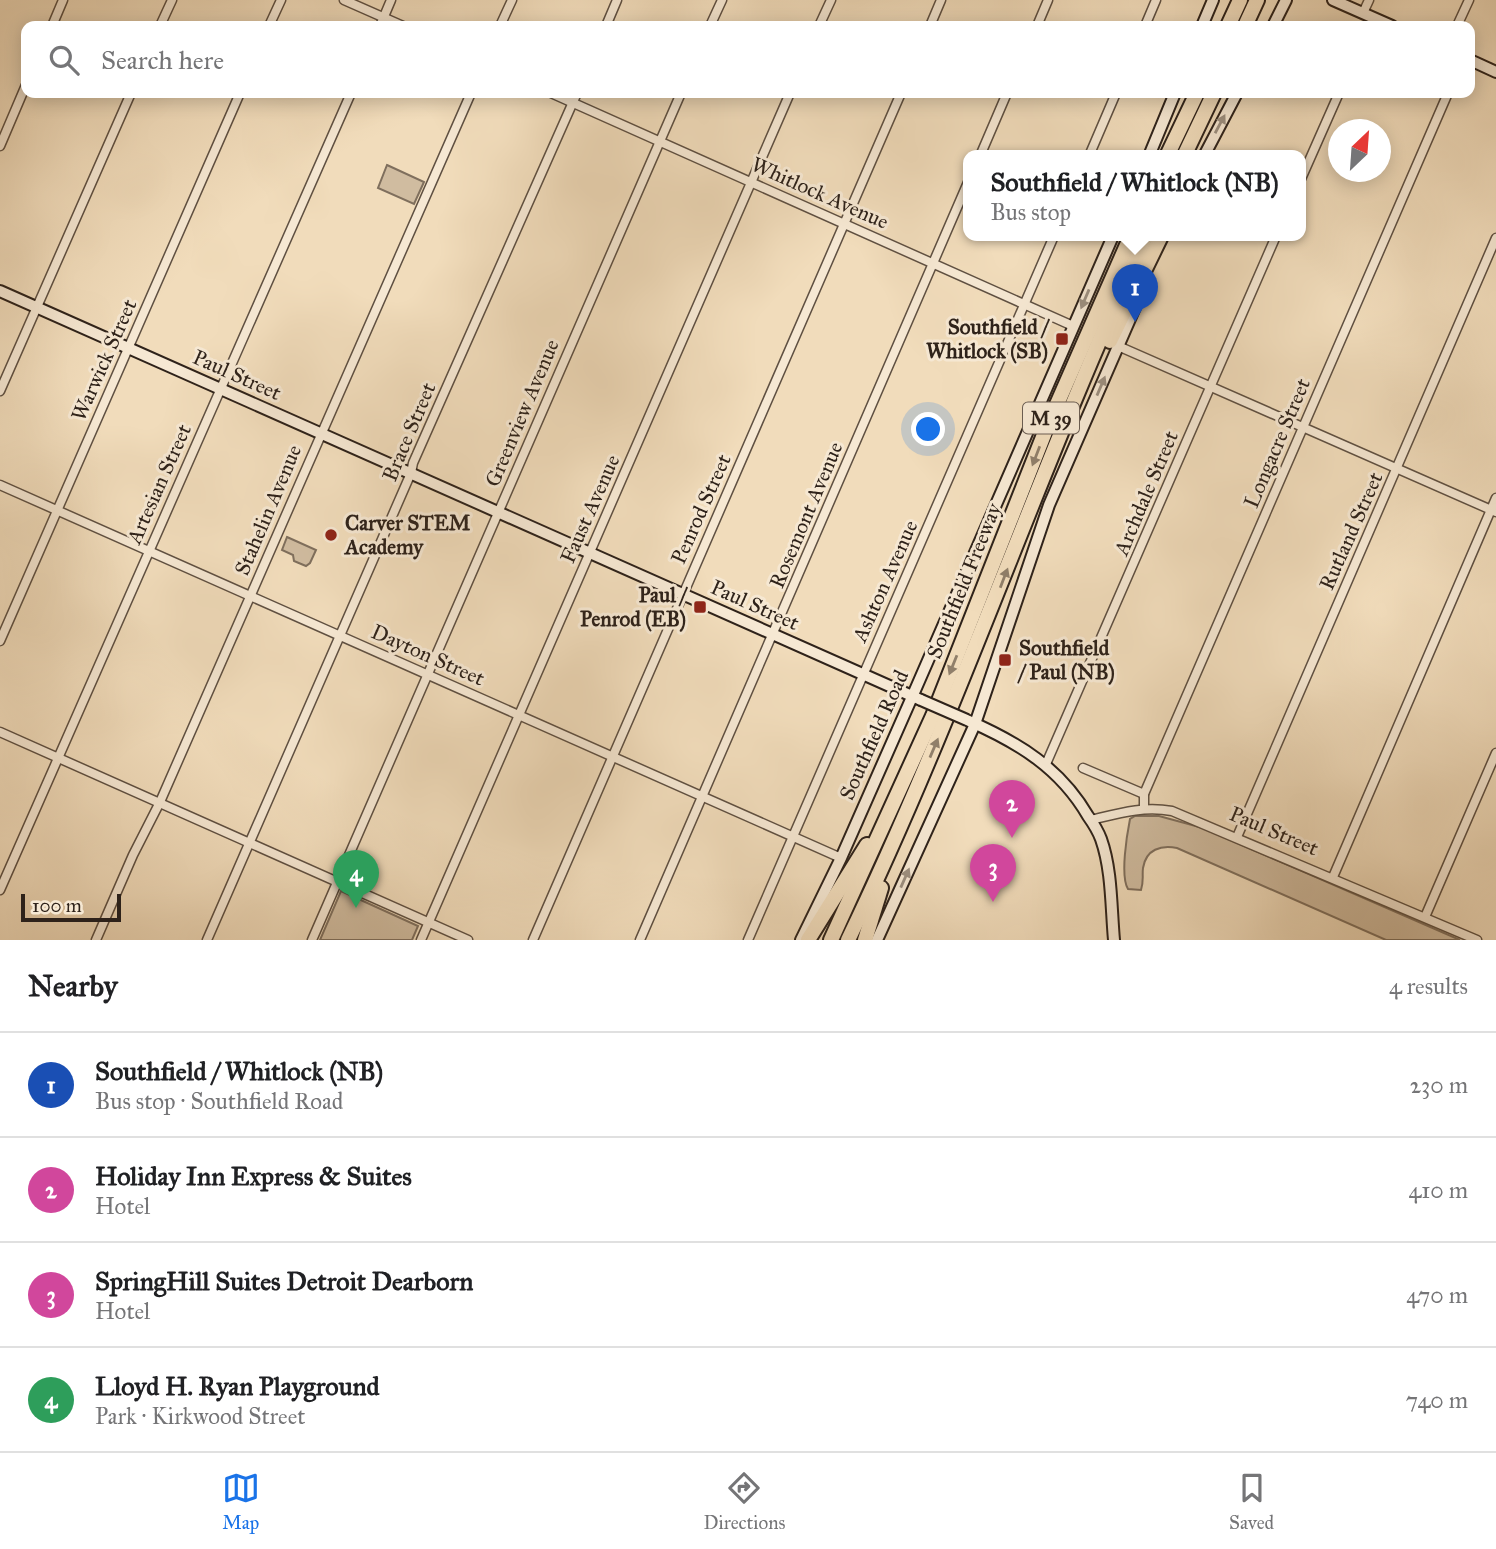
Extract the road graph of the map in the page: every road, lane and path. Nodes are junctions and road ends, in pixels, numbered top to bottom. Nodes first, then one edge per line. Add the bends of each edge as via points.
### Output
1 (63, 0) edge
2 (172, 0) edge
3 (281, 0) edge
4 (344, 0) edge
5 (391, 0) edge
6 (512, 0) edge
7 (617, 0) edge
8 (722, 0) edge
9 (831, 0) edge
10 (941, 0) edge
11 (1048, 0) edge
12 (1156, 0) edge
13 (1213, 0) edge
14 (1240, 0) edge
15 (1257, 0) edge
16 (1280, 0) edge
17 (1286, 0) edge
18 (1333, 0) edge
19 (1369, 0) edge
20 (1469, 0) edge
21 (1280, 14) junction
22 (1367, 19) edge
23 (54, 21) edge
24 (162, 21) edge
25 (271, 21) edge
26 (380, 21) edge
27 (382, 21) edge
28 (502, 21) edge
29 (608, 21) edge
30 (712, 21) edge
31 (821, 21) edge
32 (932, 21) edge
33 (1039, 21) edge
34 (1147, 21) edge
35 (1204, 21) edge
36 (1230, 21) edge
37 (1247, 21) edge
38 (1276, 21) edge
39 (1459, 21) edge
40 (1475, 62) edge
41 (1496, 72) edge
42 (21, 97) edge
43 (129, 98) edge
44 (238, 98) edge
45 (349, 98) edge
46 (469, 98) edge
47 (563, 98) edge
48 (575, 98) edge
49 (679, 98) edge
50 (788, 98) edge
51 (899, 98) edge
52 (1005, 98) edge
53 (1114, 98) edge
54 (1173, 98) edge
55 (1195, 98) edge
56 (1212, 98) edge
57 (1234, 98) edge
58 (1337, 98) edge
59 (1446, 98) edge
60 (573, 102) junction
61 (660, 141) junction
62 (0, 146) edge
63 (983, 150) edge
64 (1092, 150) edge
65 (1151, 150) edge
66 (1170, 150) edge
67 (1187, 150) edge
68 (1206, 150) edge
69 (1306, 168) edge
70 (751, 182) junction
71 (963, 193) edge
72 (845, 224) junction
73 (1496, 238) edge
74 (1053, 241) edge
75 (1111, 241) edge
76 (1118, 241) edge
77 (1129, 241) edge
78 (1144, 241) edge
79 (1161, 241) edge
80 (1162, 241) edge
81 (1274, 241) edge
82 (932, 263) junction
83 (0, 291) edge
84 (1025, 304) junction
85 (37, 307) junction
86 (1073, 326) junction
87 (1118, 346) junction
88 (129, 348) junction
89 (1066, 385) junction
90 (1211, 387) junction
91 (221, 388) junction
92 (0, 391) edge
93 (1068, 419) junction
94 (1302, 428) junction
95 (321, 433) junction
96 (1397, 469) junction
97 (411, 473) junction
98 (0, 485) edge
99 (1496, 498) edge
100 (57, 510) junction
101 (1493, 511) edge
102 (499, 512) junction
103 (149, 551) junction
104 (590, 552) junction
105 (683, 594) junction
106 (250, 596) junction
107 (774, 634) junction
108 (339, 635) junction
109 (0, 641) edge
110 (428, 674) junction
111 (863, 674) junction
112 (917, 698) junction
113 (519, 715) junction
114 (971, 722) junction
115 (0, 732) edge
116 (1496, 753) edge
117 (613, 756) junction
118 (59, 758) junction
119 (1046, 764) junction
120 (1083, 768) dead end
121 (1144, 794) junction
122 (703, 796) junction
123 (160, 802) junction
124 (1144, 808) junction
125 (1091, 821) junction
126 (883, 825) junction
127 (794, 837) junction
128 (1237, 837) junction
129 (249, 843) junction
130 (841, 858) junction
131 (884, 866) junction
132 (1333, 877) junction
133 (337, 882) junction
134 (0, 890) edge
135 (1425, 917) junction
136 (429, 923) junction
137 (96, 940) edge
138 (207, 940) edge
139 (312, 940) edge
140 (421, 940) edge
141 (468, 940) edge
142 (533, 940) edge
143 (640, 940) edge
144 (748, 940) edge
145 (801, 940) edge
146 (808, 940) edge
147 (831, 940) edge
148 (848, 940) edge
149 (865, 940) edge
150 (877, 940) edge
151 (1114, 940) edge
152 (1477, 940) edge

1 - 23 street
2 - 24 street
3 - 25 street
4 - 26 street
5 - 27 street
6 - 28 street
7 - 29 street
8 - 30 street
9 - 31 street
10 - 32 street
11 - 33 street
12 - 34 street
13 - 35 main road
14 - 36 highway
15 - 37 highway
16 - 21 main road
17 - 21 main road
18 - 22 main road
19 - 22 street
20 - 39 street
21 - 38 main road
40 - 41 main road
42 - 62 street
43 - 85 street
44 - 88 street, Warwick Street
45 - 91 street, Artesian Street
46 - 95 street, Stahelin Avenue
47 - 60 street, Whitlock Avenue
48 - 60 street, Brace Street
49 - 61 street, Greenview Avenue
50 - 70 street, Faust Avenue
51 - 72 street, Penrod Street
52 - 63 street
53 - 64 street
54 - 65 main road
55 - 66 highway
56 - 67 highway
68 -> 57 main road
58 - 69 street
59 - 94 street, Longacre Street
60 - 61 street, Whitlock Avenue
60 - 97 street, Brace Street
61 - 70 street, Whitlock Avenue
61 - 102 street, Greenview Avenue
70 - 72 street, Whitlock Avenue
70 - 104 street, Faust Avenue
71 - 82 street, Rosemont Avenue
72 - 82 street, Whitlock Avenue
72 - 105 street, Penrod Street
73 - 96 street, Rutland Street
74 - 84 street, Ashton Avenue
75 -> 86 main road, Southfield Road
76 - 89 highway
77 - 89 highway, Southfield Freeway / M 39
78 - 93 highway, Southfield Freeway / M 39
79 - 93 highway
80 - 87 main road
81 - 90 street, Archdale Street
82 - 84 street, Whitlock Avenue
82 - 107 street, Rosemont Avenue
83 - 85 main road, Paul Street
84 - 86 street, Whitlock Avenue
84 - 111 street, Ashton Avenue
85 - 88 main road, Paul Street
85 - 92 street
86 - 112 main road, Southfield Road
87 - 90 street
114 -> 87 main road via 1049,505
88 - 91 main road, Paul Street
88 - 100 street, Warwick Street
89 -> 126 highway, Southfield Freeway / M 39 via 933,716
90 - 94 street
90 - 119 street, Archdale Street
91 - 95 main road, Paul Street
91 - 103 street, Artesian Street
131 -> 93 highway, Southfield Freeway / M 39
94 - 96 street
94 - 121 street, Longacre Street
95 - 97 main road, Paul Street
95 - 106 street, Stahelin Avenue
96 - 101 street
96 - 128 street, Rutland Street
97 - 102 main road, Paul Street
97 - 108 street, Brace Street
98 - 100 street, Dayton Street
99 - 101 street
100 - 103 street, Dayton Street
100 - 109 street, Warwick Street
101 - 132 street
102 - 104 main road, Paul Street
102 - 110 street, Greenview Avenue
103 - 106 street, Dayton Street
103 - 118 street, Artesian Street
104 - 105 main road, Paul Street
104 - 113 street, Faust Avenue
105 - 107 main road, Paul Street
105 - 117 street, Penrod Street
106 - 108 street, Dayton Street
106 - 123 street, Stahelin Avenue
107 - 111 main road, Paul Street
107 - 122 street, Rosemont Avenue
108 - 110 street, Dayton Street
108 - 129 street, Brace Street
110 - 113 street, Dayton Street
110 - 133 street, Greenview Avenue
111 - 112 main road, Paul Street
111 - 127 street, Ashton Avenue
112 - 114 main road, Paul Street, bridge
112 - 130 main road, Southfield Road
113 - 117 street, Dayton Street
113 - 136 street, Faust Avenue
114 - 119 main road, Paul Street
150 -> 114 main road
115 - 118 street
116 - 135 street
117 - 122 street, Dayton Street
117 - 142 street, Penrod Street
118 - 123 street
118 - 134 street, Artesian Street
119 - 125 main road, Paul Street via 1072,790
120 - 121 street
121 - 124 street, Longacre Street
122 - 127 street, Dayton Street
122 - 143 street, Rosemont Avenue
123 - 129 street
123 - 137 street, Stahelin Avenue
124 - 125 street, Paul Street
124 - 128 street, Paul Street via 1172,811
125 - 151 main road via 1101,839 1108,874
126 - 146 highway via 861,852
126 - 147 highway, Southfield Freeway / M 39
127 - 130 street, Dayton Street
127 - 144 street, Ashton Avenue
128 - 132 street, Paul Street
129 - 133 street
129 - 138 street, Brace Street
130 - 145 main road, Southfield Road
131 - 148 highway, Southfield Freeway / M 39
131 - 149 highway
132 - 135 street, Paul Street
133 - 136 street
133 - 139 street, Greenview Avenue
135 - 152 street, Paul Street
136 - 140 street, Faust Avenue
136 - 141 street

